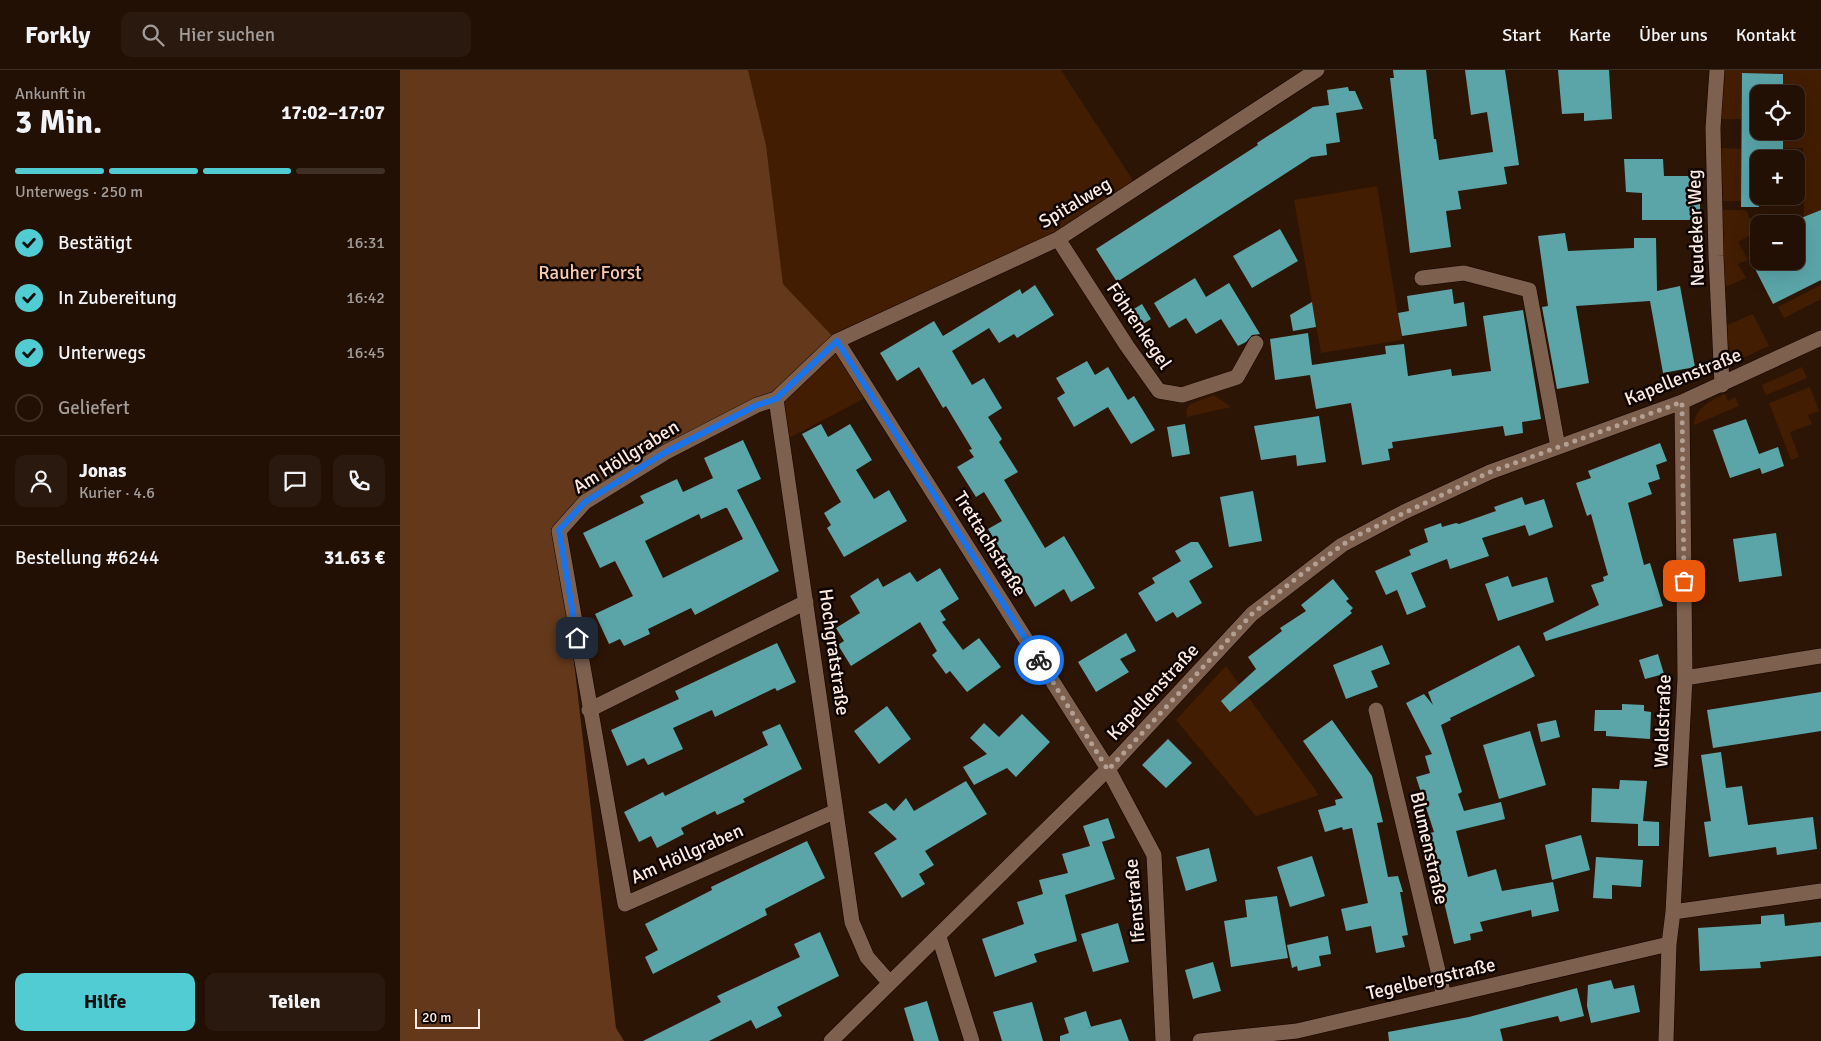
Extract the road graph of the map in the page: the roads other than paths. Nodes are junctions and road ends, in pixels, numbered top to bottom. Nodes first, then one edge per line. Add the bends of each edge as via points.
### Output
1 (1317, 70) edge
2 (1717, 70) edge
3 (1058, 240) junction
4 (1422, 278) dead end
5 (1821, 338) edge
6 (837, 341) junction
7 (1256, 343) dead end
8 (1722, 385) junction
9 (776, 399) junction
10 (1682, 402) junction
11 (1558, 447) junction
12 (806, 602) junction
13 (1821, 656) edge
14 (1685, 678) junction
15 (590, 710) junction
16 (1376, 710) dead end
17 (1108, 770) junction
18 (836, 811) junction
19 (1821, 891) edge
20 (1673, 912) junction
21 (939, 936) junction
22 (1668, 944) junction
23 (889, 982) junction
24 (1444, 996) junction
25 (831, 1041) edge
26 (972, 1041) edge
27 (1163, 1041) edge
28 (1200, 1041) edge
29 (1666, 1041) edge

1 - 3 street, Spitalweg
2 - 8 street, Neudeker Weg via 1714,137
3 - 6 street, Spitalweg
3 - 7 street, Föhrenkegel via 1159,391 1182,395 1237,377
4 - 11 street via 1464,273 1529,290
5 - 8 street, Kapellenstraße
6 - 9 street
6 - 17 street, Trettachstraße
8 - 10 street, Kapellenstraße
9 - 12 street, Hochgratstraße
9 - 15 street, Am Höllgraben via 757,405 666,452 585,502 559,530
10 - 11 street, Kapellenstraße
10 - 14 street, Waldstraße
11 - 17 street, Kapellenstraße via 1490,472 1420,504 1354,537 1327,556 1252,614
12 - 15 street
12 - 18 street, Hochgratstraße
13 - 14 street
14 - 20 street, Waldstraße
15 - 18 street, Am Höllgraben via 625,904
16 - 24 street, Blumenstraße
17 - 21 street, Kapellenstraße
17 - 27 street, Ifenstraße via 1154,855
18 - 23 street, Hochgratstraße via 852,922 867,957
19 - 20 street
20 - 22 street, Waldstraße
21 - 23 street, Kapellenstraße
21 - 26 street
22 - 24 street, Tegelbergstraße
22 - 29 street, Waldstraße
23 - 25 street, Kapellenstraße
24 - 28 street, Tegelbergstraße via 1297,1031

